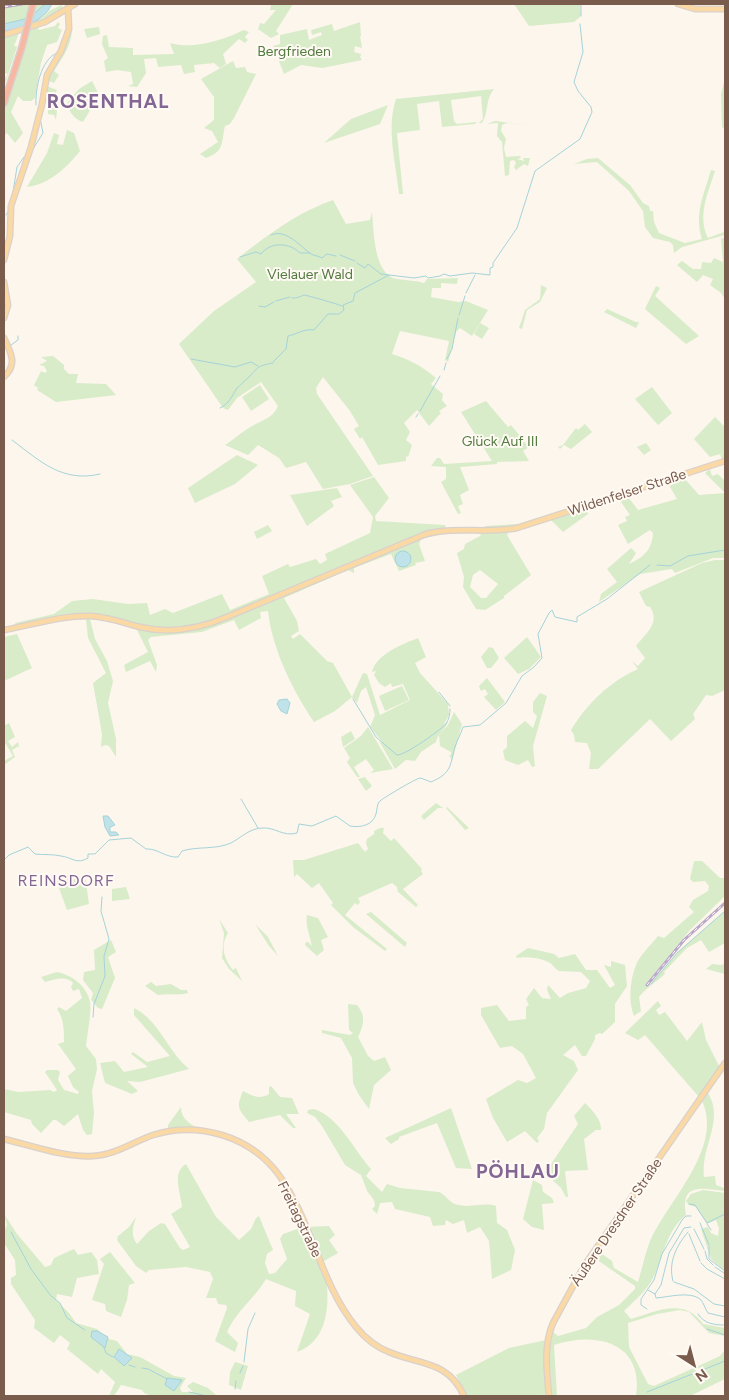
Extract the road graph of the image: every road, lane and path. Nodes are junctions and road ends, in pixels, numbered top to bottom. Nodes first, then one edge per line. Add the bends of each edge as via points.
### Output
1 (31, 4) edge
2 (75, 4) edge
3 (678, 4) edge
4 (695, 6) edge
5 (68, 8) junction
6 (725, 9) edge
7 (4, 35) edge
8 (20, 47) junction
9 (4, 96) edge
10 (4, 103) edge
11 (4, 260) edge
12 (4, 282) edge
13 (4, 318) edge
14 (4, 338) edge
15 (4, 378) edge
16 (725, 461) edge
17 (4, 630) edge
18 (725, 1063) edge
19 (4, 1139) edge
20 (463, 1394) edge
21 (549, 1396) edge

1 - 8 highway, bridge
2 - 5 main road
3 - 4 main road
4 - 6 main road
5 - 7 main road via 45,22
5 - 11 main road via 69,27 61,51 47,75 31,147 15,191
8 - 9 highway
8 - 10 highway
12 - 13 main road via 8,304
14 - 15 main road via 13,360 12,368
16 - 17 main road, Wildenfelser Straße via 511,529 449,530 426,534 220,620 190,629 152,629 111,618 87,616
18 - 21 main road, Äußere Dresdner Straße via 580,1273 553,1323 547,1347
19 - 20 main road, Freitagstraße via 75,1156 96,1156 152,1136 183,1130 216,1134 251,1149 270,1165 287,1189 338,1298 356,1328 385,1350 433,1365 456,1382

